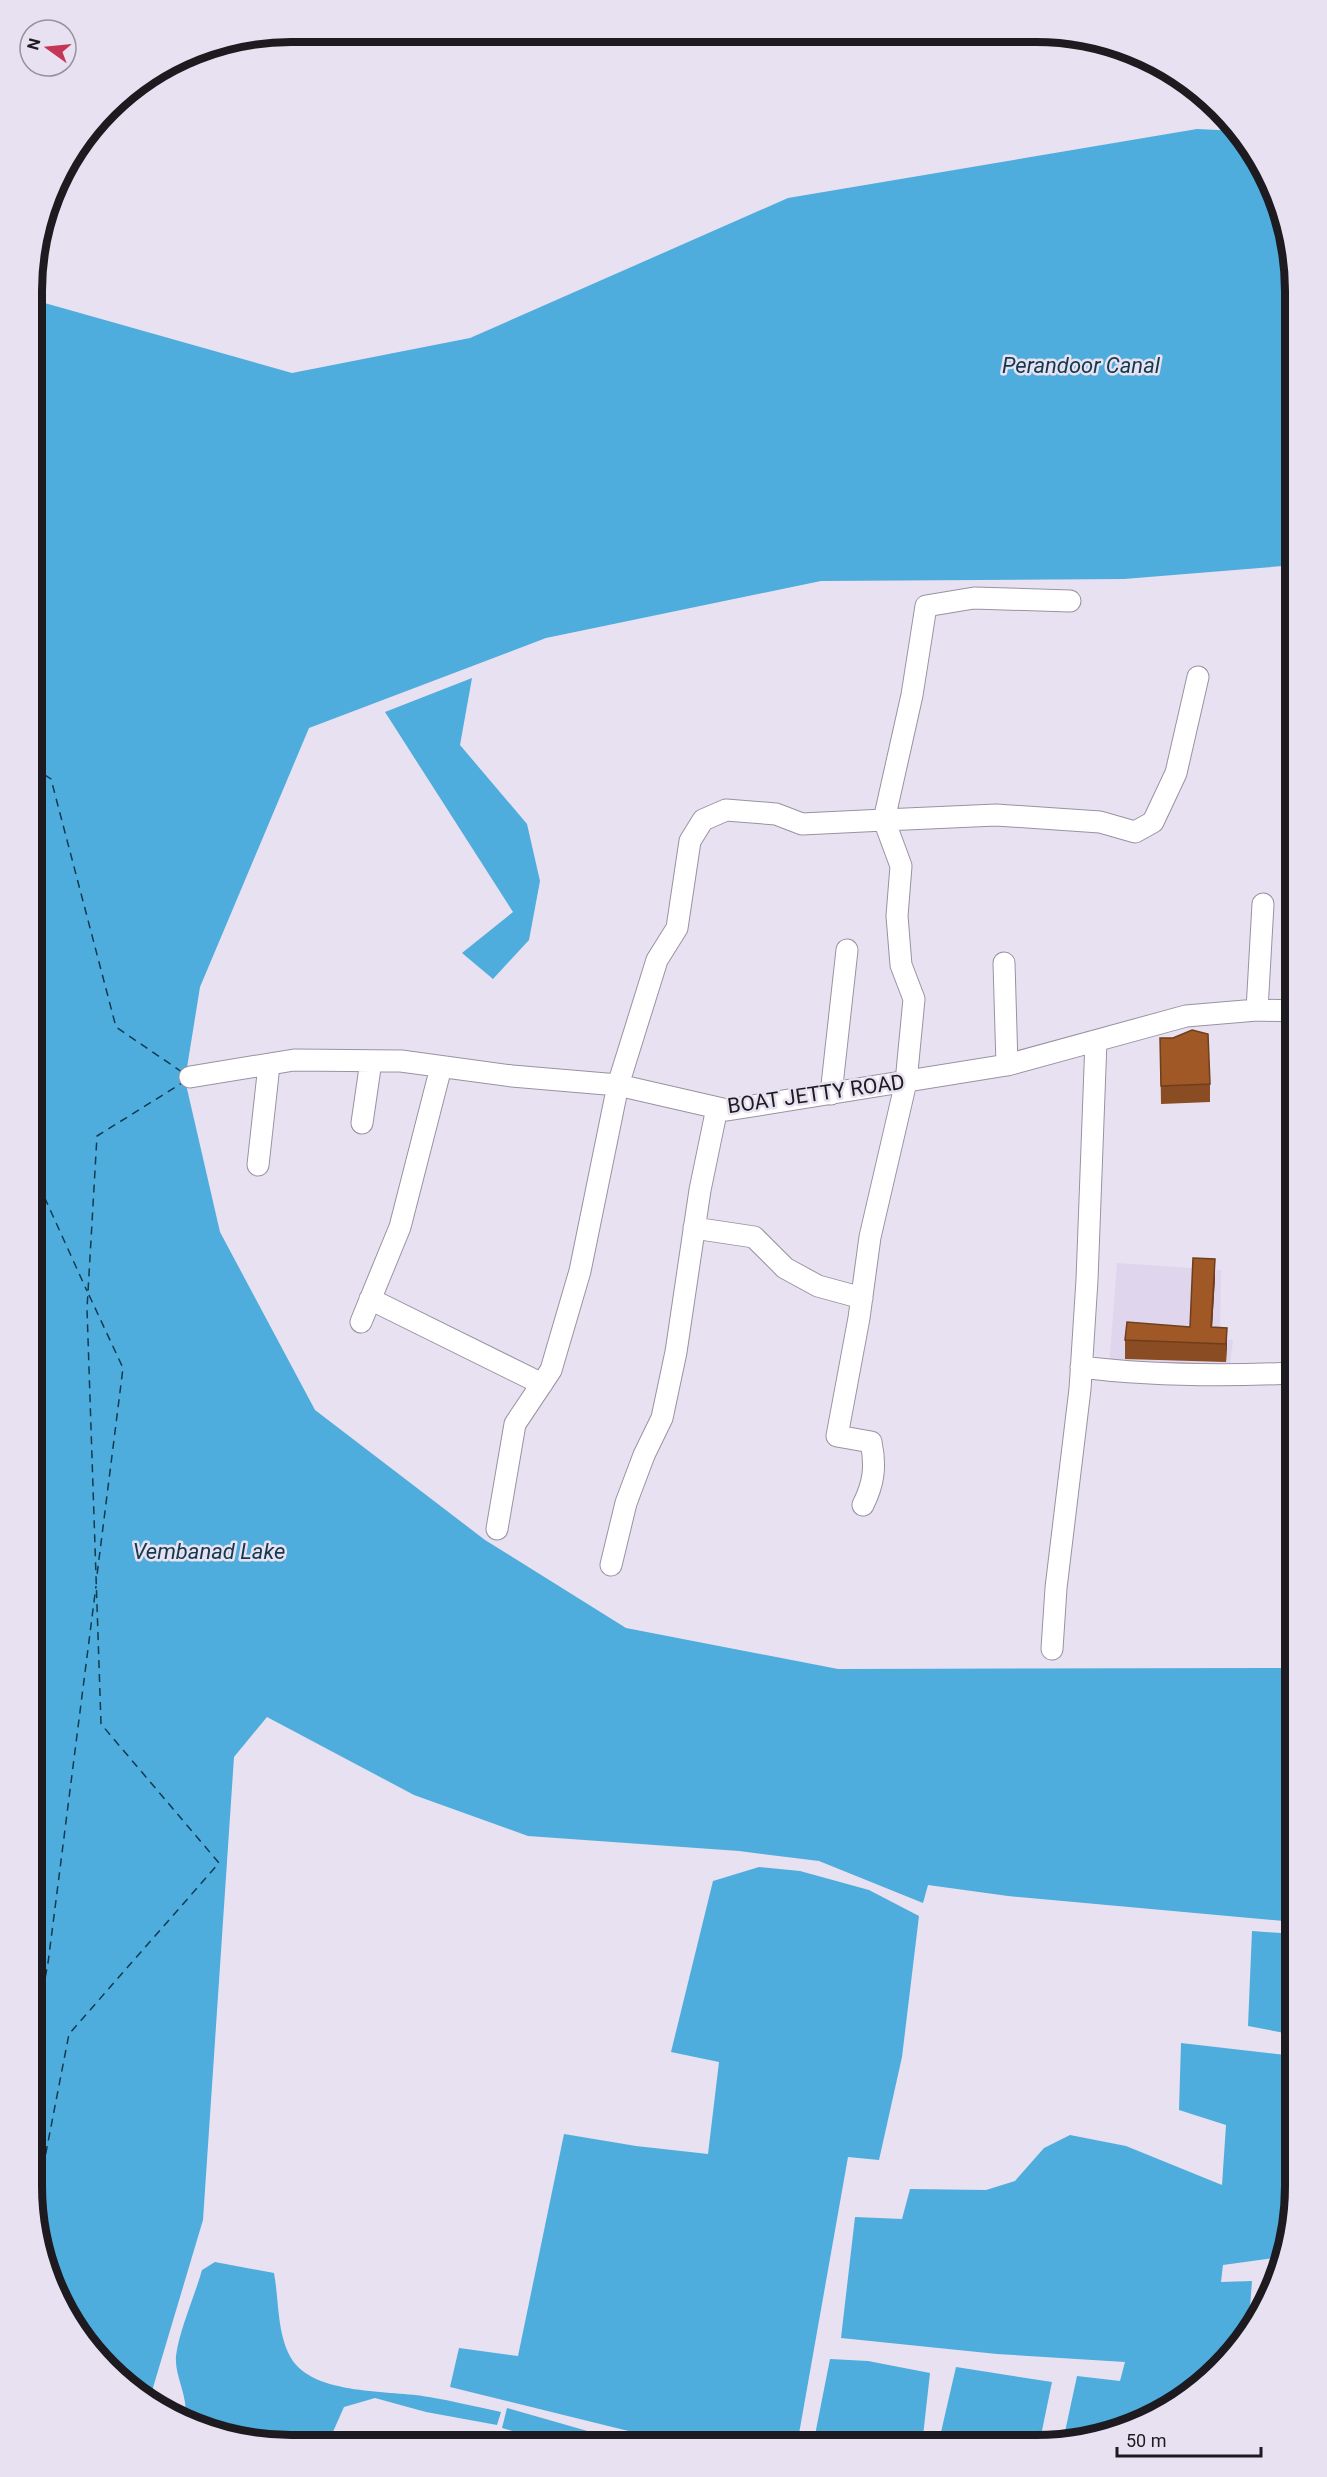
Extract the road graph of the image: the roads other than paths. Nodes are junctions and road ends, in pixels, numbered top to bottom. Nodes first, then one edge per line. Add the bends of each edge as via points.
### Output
1 (1070, 601) dead end
2 (1198, 677) dead end
3 (884, 820) junction
4 (1263, 904) dead end
5 (847, 950) dead end
6 (1004, 963) dead end
7 (1257, 1010) junction
8 (1285, 1011) edge
9 (1096, 1041) junction
10 (371, 1061) junction
11 (269, 1065) junction
12 (1007, 1065) junction
13 (441, 1066) junction
14 (190, 1077) dead end
15 (906, 1082) junction
16 (618, 1086) junction
17 (831, 1094) junction
18 (717, 1108) junction
19 (362, 1123) dead end
20 (258, 1165) dead end
21 (694, 1228) junction
22 (862, 1298) junction
23 (370, 1299) junction
24 (361, 1322) dead end
25 (1081, 1367) junction
26 (1285, 1373) edge
27 (542, 1383) junction
28 (863, 1504) dead end
29 (497, 1528) dead end
30 (611, 1565) dead end
31 (1052, 1649) dead end

1 - 3 street via 974,598 926,606 912,695
2 - 3 street via 1176,773 1153,822 1135,832 1100,822 996,815
3 - 15 street via 901,866 897,916 901,965 914,999
3 - 16 street via 802,824 776,814 726,810 703,820 690,841 676,928 657,960
4 - 7 street
5 - 17 street
6 - 12 street
7 - 8 street, BOAT JETTY ROAD
7 - 9 street, BOAT JETTY ROAD via 1186,1016
9 - 12 street, BOAT JETTY ROAD
9 - 25 street
10 - 11 street, BOAT JETTY ROAD via 294,1060
10 - 13 street, BOAT JETTY ROAD
10 - 19 street
11 - 14 street, BOAT JETTY ROAD
11 - 20 street
12 - 15 street, BOAT JETTY ROAD
13 - 16 street, BOAT JETTY ROAD
13 - 23 street via 400,1227
15 - 17 street, BOAT JETTY ROAD
15 - 22 street via 870,1237
16 - 18 street, BOAT JETTY ROAD
16 - 27 street via 580,1271 551,1370
17 - 18 street, BOAT JETTY ROAD via 727,1110
18 - 21 street
21 - 22 street via 754,1237 785,1268 818,1286
21 - 30 street via 662,1418 626,1503
22 - 28 street via 837,1436 871,1442 875,1460 873,1485
23 - 24 street
23 - 27 street
25 - 26 street via 1234,1376
25 - 31 street
27 - 29 street via 515,1424

